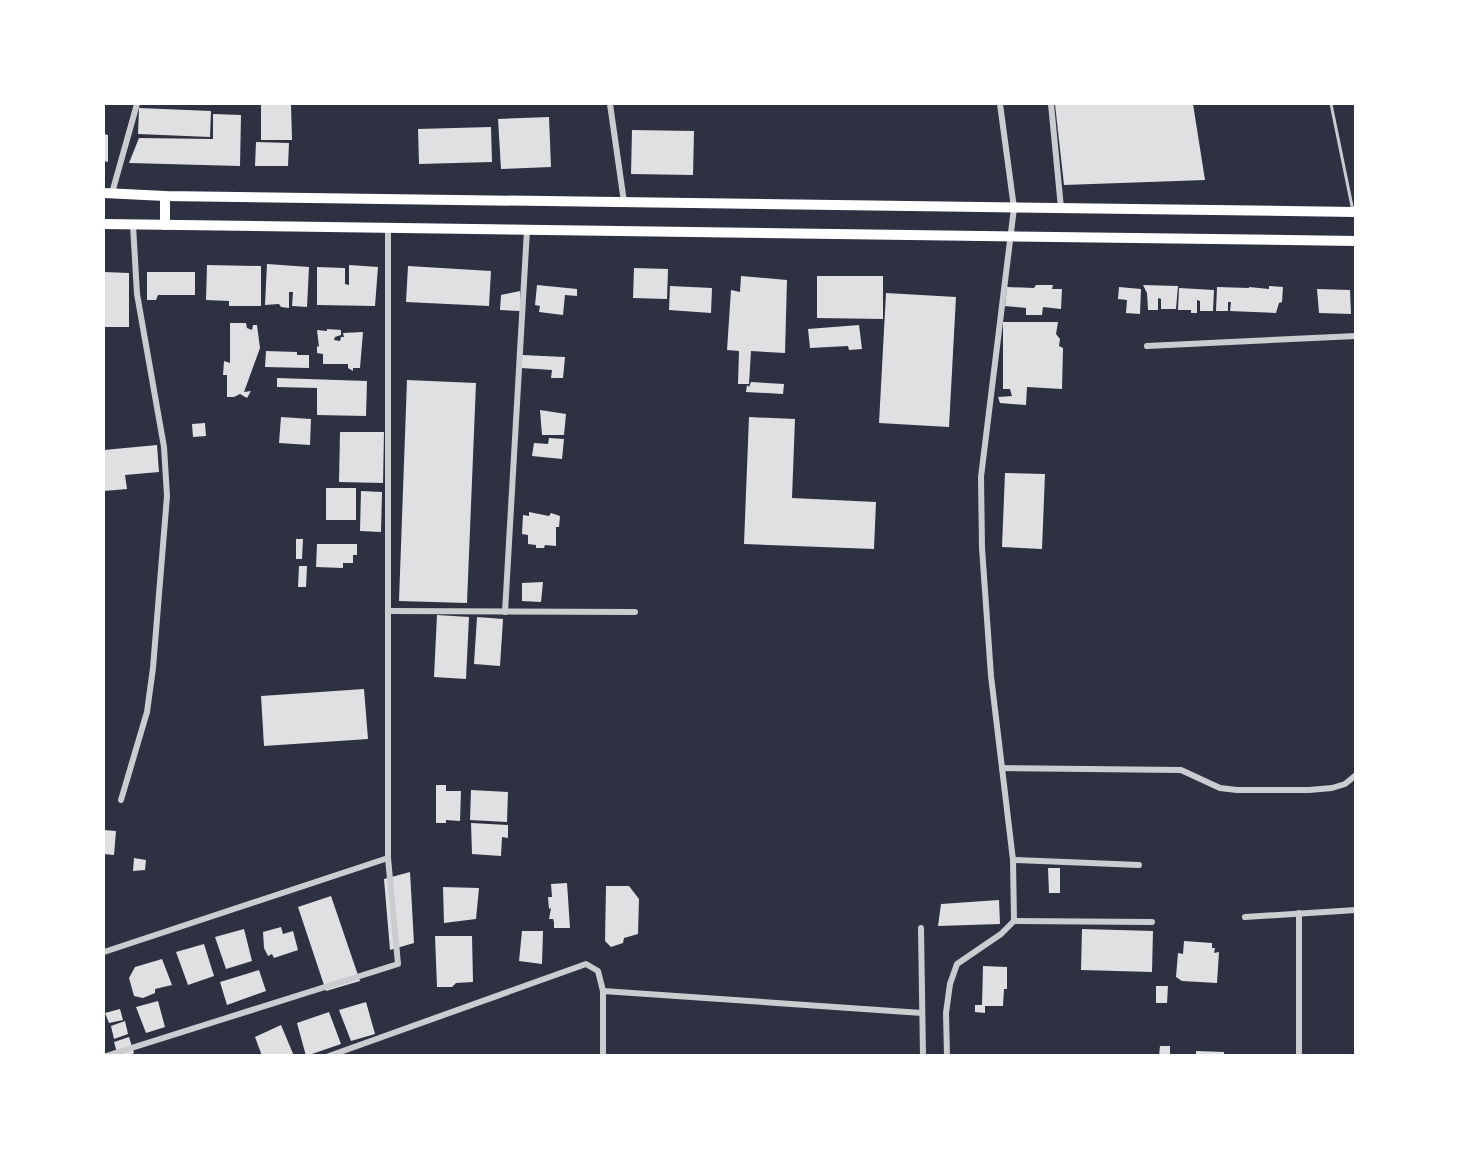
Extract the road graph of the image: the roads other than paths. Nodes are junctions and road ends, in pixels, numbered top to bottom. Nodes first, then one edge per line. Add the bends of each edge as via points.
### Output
1 (136, 104) edge
2 (610, 104) edge
3 (999, 104) edge
4 (1050, 104) edge
5 (1331, 104) edge
6 (107, 193) edge
7 (165, 196) junction
8 (624, 202) junction
9 (1014, 208) junction
10 (1061, 208) junction
11 (1355, 212) edge
12 (104, 224) edge
13 (134, 225) junction
14 (165, 225) junction
15 (388, 228) junction
16 (527, 230) junction
17 (1011, 235) junction
18 (1356, 241) edge
19 (1356, 336) edge
20 (1147, 346) dead end
21 (389, 611) junction
22 (506, 612) junction
23 (634, 612) dead end
24 (1002, 768) junction
25 (1356, 775) edge
26 (121, 800) dead end
27 (388, 858) junction
28 (1013, 860) junction
29 (1139, 865) dead end
30 (1356, 910) edge
31 (1299, 913) junction
32 (1245, 917) dead end
33 (1014, 921) junction
34 (1152, 922) dead end
35 (921, 928) dead end
36 (104, 952) edge
37 (603, 991) junction
38 (922, 1013) junction
39 (330, 1055) edge
40 (106, 1056) edge
41 (603, 1056) edge
42 (923, 1056) edge
43 (947, 1056) edge
44 (1299, 1056) edge

1 - 6 street
2 - 8 street
3 - 9 street
4 - 10 street
5 - 11 lane
6 - 7 highway
7 - 8 highway
7 - 14 highway
8 - 9 highway
9 - 10 highway
9 - 17 street
10 - 11 highway
12 - 13 highway
13 - 14 highway
13 - 26 street via 137,294 164,447 167,496 147,712
14 - 15 highway
15 - 16 highway
15 - 21 street
16 - 17 highway
16 - 22 street
17 - 18 highway
17 - 24 street via 981,477 991,676
19 - 20 street
21 - 22 street
21 - 27 street
22 - 23 street
24 - 25 street via 1181,770 1220,788 1237,790 1332,788
24 - 28 street
27 - 36 street
27 - 40 street via 398,964
28 - 29 street
28 - 33 street
30 - 31 street
31 - 32 street
31 - 44 street
33 - 34 street
33 - 43 street via 1002,934 957,964 946,1013
35 - 38 street
37 - 38 street
37 - 39 street via 598,971 586,964
37 - 41 street
38 - 42 street

